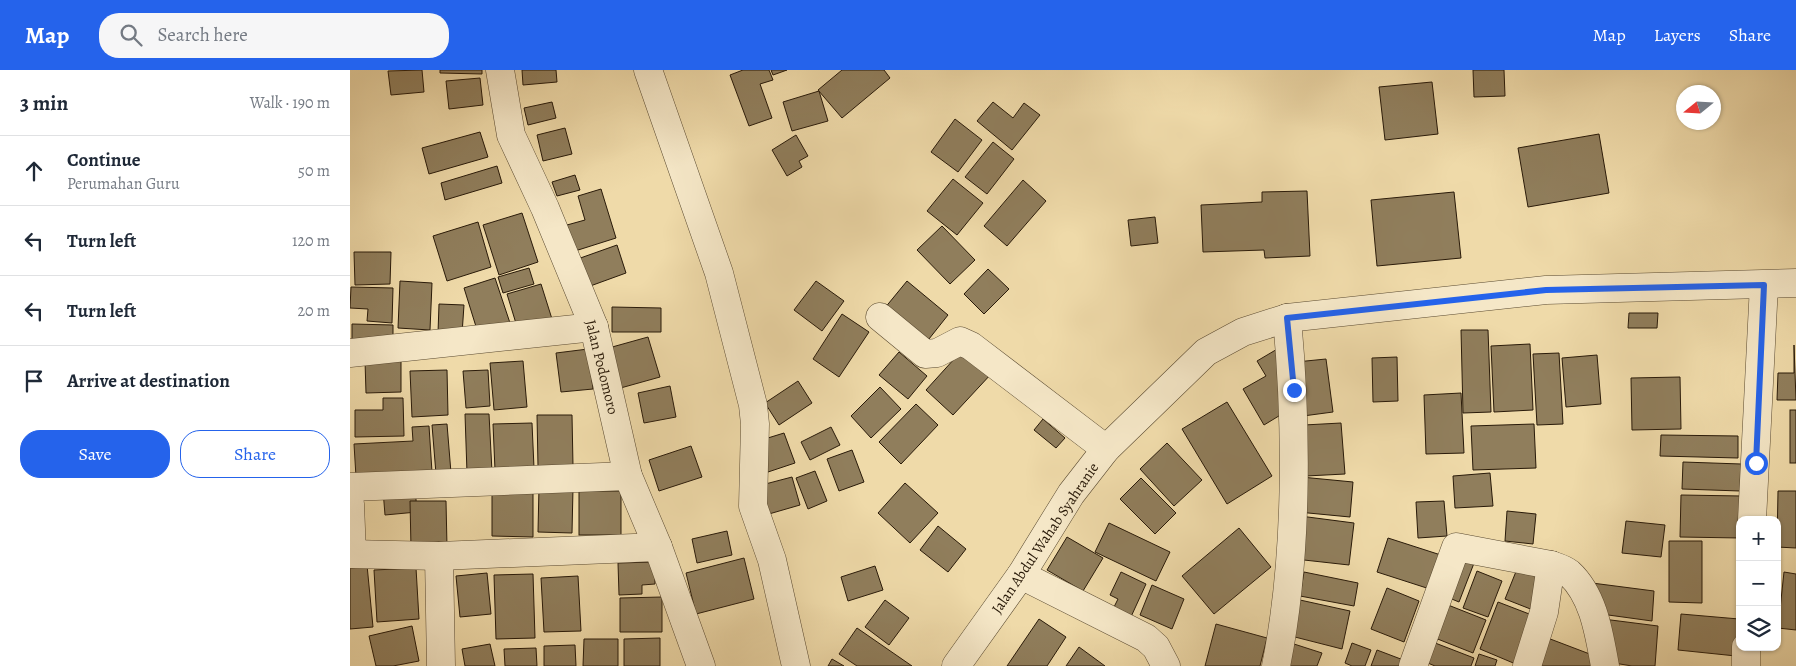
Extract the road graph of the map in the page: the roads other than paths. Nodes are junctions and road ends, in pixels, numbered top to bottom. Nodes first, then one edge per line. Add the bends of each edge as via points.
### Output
1 (500, 70) edge
2 (648, 70) edge
3 (1796, 283) edge
4 (1764, 285) junction
5 (880, 318) dead end
6 (1287, 318) junction
7 (594, 327) junction
8 (350, 353) edge
9 (1106, 449) junction
10 (628, 476) junction
11 (350, 487) edge
12 (350, 504) edge
13 (1752, 516) edge
14 (658, 547) junction
15 (351, 554) edge
16 (439, 556) junction
17 (1551, 565) junction
18 (1021, 575) junction
19 (1746, 651) edge
20 (441, 666) edge
21 (700, 666) edge
22 (796, 666) edge
23 (956, 666) edge
24 (1166, 666) edge
25 (1276, 666) edge
26 (1413, 666) edge
27 (1527, 666) edge
28 (1606, 666) edge
29 (1746, 666) edge

1 - 7 street, Jalan Podomoro via 511,135
2 - 22 street via 719,273 753,405 754,506 772,560
3 - 4 street, Jalan Abdul Wahab Syahranie
4 - 6 street, Jalan Abdul Wahab Syahranie via 1546,290
4 - 13 street
5 - 9 street via 925,354 937,353 960,341 971,346
6 - 9 street, Jalan Abdul Wahab Syahranie via 1243,332 1206,352
6 - 25 street via 1294,390 1291,552
7 - 8 street
7 - 10 street, Jalan Podomoro
9 - 18 street, Jalan Abdul Wahab Syahranie via 1071,494
10 - 11 street
10 - 14 street, Jalan Podomoro
12 - 15 street
14 - 16 street
14 - 21 street, Jalan Podomoro
15 - 16 street
16 - 20 street
17 - 26 street via 1456,547
17 - 27 street via 1544,612
17 - 28 street via 1567,572 1582,589 1597,623
18 - 23 street, Jalan Abdul Wahab Syahranie
18 - 24 street via 1146,638 1156,647
19 - 29 street

